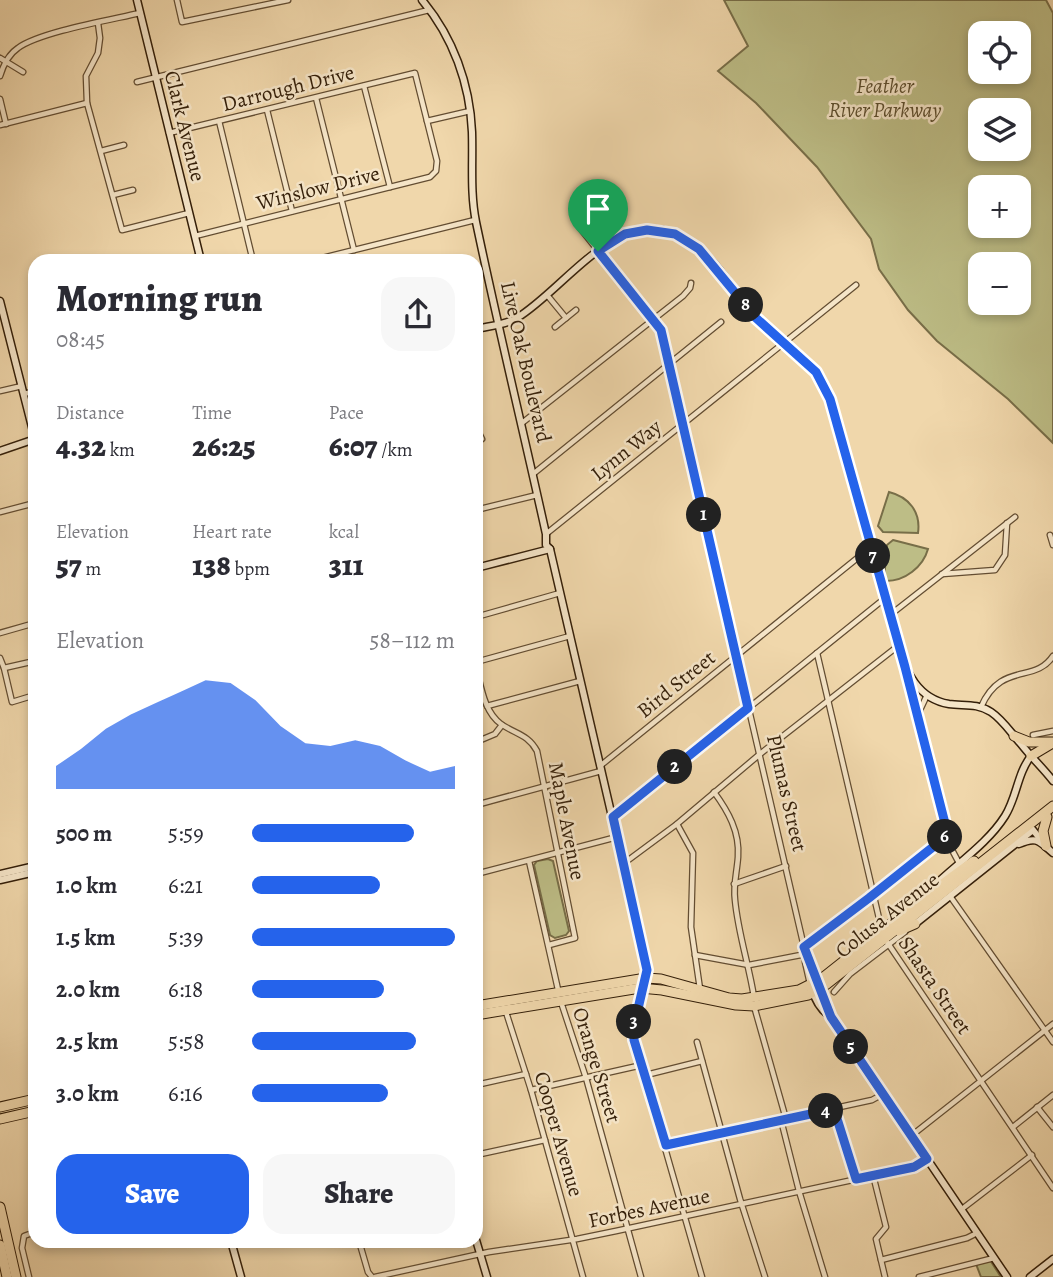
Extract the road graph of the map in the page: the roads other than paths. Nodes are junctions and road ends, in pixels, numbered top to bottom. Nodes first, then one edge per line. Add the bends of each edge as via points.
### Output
1 (137, 0) edge
2 (177, 0) edge
3 (288, 0) edge
4 (422, 0) edge
5 (430, 9) junction
6 (140, 13) junction
7 (98, 23) junction
8 (0, 58) edge
9 (6, 62) junction
10 (23, 72) dead end
11 (0, 76) edge
12 (155, 77) junction
13 (137, 82) dead end
14 (364, 86) junction
15 (316, 97) junction
16 (0, 99) edge
17 (87, 103) junction
18 (267, 110) junction
19 (470, 111) junction
20 (219, 121) junction
21 (427, 121) junction
22 (3, 124) edge
23 (169, 134) junction
24 (124, 145) dead end
25 (101, 151) junction
26 (390, 187) junction
27 (133, 190) dead end
28 (113, 195) junction
29 (341, 199) junction
30 (292, 211) junction
31 (188, 213) junction
32 (475, 220) junction
33 (244, 223) junction
34 (580, 228) dead end
35 (195, 236) junction
36 (354, 250) junction
37 (598, 251) junction
38 (199, 254) edge
39 (251, 254) edge
40 (338, 254) edge
41 (483, 254) edge
42 (483, 254) edge
43 (691, 283) dead end
44 (856, 285) dead end
45 (546, 294) junction
46 (0, 301) edge
47 (1, 310) edge
48 (576, 310) dead end
49 (566, 318) junction
50 (653, 318) junction
51 (721, 322) dead end
52 (499, 323) junction
53 (483, 327) edge
54 (555, 327) dead end
55 (785, 343) junction
56 (669, 363) junction
57 (22, 386) junction
58 (0, 391) edge
59 (28, 393) edge
60 (24, 394) junction
61 (28, 410) edge
62 (522, 423) junction
63 (683, 424) junction
64 (28, 442) edge
65 (0, 452) edge
66 (533, 474) junction
67 (537, 495) junction
68 (28, 505) edge
69 (483, 508) edge
70 (0, 512) edge
71 (1014, 517) dead end
72 (1007, 522) junction
73 (546, 534) junction
74 (1050, 535) dead end
75 (1053, 545) edge
76 (871, 547) junction
77 (550, 549) junction
78 (483, 566) edge
79 (942, 574) junction
80 (560, 593) junction
81 (885, 598) junction
82 (483, 615) edge
83 (890, 615) junction
84 (28, 625) edge
85 (0, 633) edge
86 (570, 636) junction
87 (898, 646) junction
88 (817, 653) junction
89 (736, 655) junction
90 (1053, 656) edge
91 (0, 658) edge
92 (28, 663) edge
93 (483, 663) edge
94 (905, 667) junction
95 (4, 668) junction
96 (580, 681) junction
97 (483, 693) edge
98 (927, 695) junction
99 (28, 697) edge
100 (829, 701) junction
101 (486, 705) junction
102 (981, 707) junction
103 (748, 708) junction
104 (502, 725) junction
105 (919, 727) junction
106 (1053, 731) edge
107 (1014, 736) junction
108 (1033, 736) dead end
109 (483, 739) edge
110 (1053, 743) edge
111 (760, 754) junction
112 (1031, 756) junction
113 (601, 768) junction
114 (1053, 781) edge
115 (545, 786) junction
116 (713, 792) junction
117 (1053, 802) edge
118 (483, 803) edge
119 (1050, 815) edge
120 (613, 817) junction
121 (677, 824) junction
122 (1033, 830) junction
123 (948, 835) junction
124 (617, 836) junction
125 (1012, 846) junction
126 (1049, 850) edge
127 (557, 853) junction
128 (529, 860) junction
129 (959, 863) junction
130 (623, 864) junction
131 (786, 866) junction
132 (28, 868) edge
133 (483, 872) edge
134 (0, 874) edge
135 (28, 874) edge
136 (0, 880) edge
137 (734, 884) junction
138 (874, 894) junction
139 (950, 897) junction
140 (922, 899) junction
141 (915, 924) junction
142 (894, 931) junction
143 (885, 938) junction
144 (549, 945) junction
145 (804, 947) junction
146 (806, 954) junction
147 (695, 955) junction
148 (749, 965) junction
149 (850, 974) joint
150 (646, 978) junction
151 (644, 988) junction
152 (820, 988) junction
153 (696, 993) junction
154 (560, 996) junction
155 (754, 1002) junction
156 (504, 1005) junction
157 (483, 1006) edge
158 (483, 1012) edge
159 (1053, 1024) edge
160 (1045, 1031) junction
161 (697, 1042) dead end
162 (1053, 1042) edge
163 (702, 1061) junction
164 (642, 1065) junction
165 (526, 1074) junction
166 (645, 1075) junction
167 (586, 1078) junction
168 (982, 1082) junction
169 (483, 1083) edge
170 (531, 1090) junction
171 (883, 1094) junction
172 (1053, 1095) edge
173 (28, 1101) edge
174 (0, 1107) edge
175 (1037, 1107) junction
176 (834, 1109) junction
177 (28, 1113) edge
178 (0, 1119) edge
179 (783, 1120) junction
180 (1013, 1127) junction
181 (1053, 1127) edge
182 (723, 1132) junction
183 (911, 1136) junction
184 (545, 1140) junction
185 (666, 1145) junction
186 (483, 1153) edge
187 (1032, 1155) junction
188 (927, 1159) junction
189 (873, 1175) junction
190 (856, 1179) junction
191 (1053, 1188) edge
192 (799, 1191) junction
193 (742, 1204) junction
194 (0, 1207) edge
195 (962, 1209) junction
196 (685, 1216) junction
197 (627, 1229) junction
198 (977, 1233) junction
199 (28, 1235) edge
200 (572, 1240) junction
201 (0, 1245) edge
202 (234, 1248) edge
203 (361, 1248) edge
204 (478, 1248) edge
205 (480, 1254) junction
206 (994, 1258) junction
207 (1053, 1259) edge
208 (881, 1260) junction
209 (7, 1277) edge
210 (16, 1277) edge
211 (29, 1277) edge
212 (241, 1277) edge
213 (374, 1277) edge
214 (487, 1277) edge
215 (583, 1277) edge
216 (641, 1277) edge
217 (702, 1277) edge
218 (765, 1277) edge
219 (825, 1277) edge
220 (885, 1277) edge
221 (919, 1277) edge
222 (1007, 1277) edge
223 (1030, 1277) edge

1 - 6 main road, Clark Avenue
2 - 3 street via 183,22
4 - 5 main road, Live Oak Boulevard
5 - 12 street
5 - 19 main road, Live Oak Boulevard via 458,61
6 - 7 street
6 - 12 main road, Clark Avenue
7 - 9 street via 34,39 16,49
7 - 17 street via 97,53 86,76
8 - 9 street
9 - 10 street
9 - 11 street
12 - 13 street
12 - 23 main road, Clark Avenue
14 - 15 street, Darrough Drive
14 - 21 street, Darrough Drive via 415,73
14 - 26 street
15 - 18 street, Darrough Drive
15 - 29 street
16 - 22 street
17 - 22 street
17 - 25 street
18 - 20 street, Darrough Drive
18 - 30 street
19 - 21 street
19 - 32 main road, Live Oak Boulevard
20 - 23 street, Darrough Drive
20 - 33 street
21 - 26 street, Winslow Drive via 436,172
23 - 31 main road, Clark Avenue
24 - 25 street
25 - 28 street
26 - 29 street, Winslow Drive
27 - 28 street
28 - 31 street via 122,230
29 - 30 street, Winslow Drive
29 - 36 street
30 - 33 street, Winslow Drive
31 - 35 main road, Clark Avenue
32 - 36 street
32 - 42 main road, Live Oak Boulevard
33 - 35 street, Winslow Drive
33 - 39 street
34 - 37 street, Plumas Street
35 - 38 main road, Clark Avenue
36 - 40 street
37 - 45 main road
37 - 50 street, Plumas Street
37 - 55 main road via 640,230 683,237 699,249 756,318
41 - 52 main road, Live Oak Boulevard
43 - 50 street via 683,296
44 - 55 street, Lynn Way
45 - 49 street
45 - 52 main road via 519,317
46 - 47 main road
47 - 57 main road
48 - 49 street
49 - 54 street
50 - 56 street, Plumas Street via 661,330
50 - 62 street
51 - 56 street
52 - 53 main road
52 - 62 main road, Live Oak Boulevard
55 - 63 street, Lynn Way
55 - 76 main road via 816,372 830,399
56 - 63 street, Plumas Street
56 - 66 street
57 - 58 street
57 - 60 main road
59 - 60 street
60 - 61 main road
62 - 66 main road, Live Oak Boulevard
63 - 73 street, Lynn Way
63 - 89 street, Plumas Street
64 - 65 main road
66 - 67 main road, Live Oak Boulevard
67 - 69 street
67 - 73 main road, Live Oak Boulevard
68 - 70 street
71 - 72 street
72 - 79 street
72 - 79 street via 1005,555 995,570
73 - 77 main road, Live Oak Boulevard
74 - 75 street
76 - 81 main road
76 - 89 street, Bird Street
77 - 78 main road
77 - 80 main road, Live Oak Boulevard
79 - 83 street
80 - 82 street
80 - 86 main road, Live Oak Boulevard
81 - 83 main road
81 - 88 street
83 - 87 main road
84 - 85 street
86 - 93 street
86 - 96 main road, Live Oak Boulevard
87 - 94 main road
87 - 100 street
88 - 100 street, Shasta Street
88 - 103 street
89 - 103 street, Plumas Street
89 - 113 street, Bird Street
90 - 102 street via 1042,667 1002,679
91 - 95 street
92 - 95 street
94 - 98 main road
94 - 105 street
95 - 99 street via 12,702
96 - 101 street
96 - 113 main road, Live Oak Boulevard
97 - 101 street, Maple Avenue
98 - 102 main road via 948,704
98 - 105 street
100 - 111 street
100 - 138 street, Shasta Street
101 - 104 street, Maple Avenue
102 - 107 main road
103 - 111 street, Plumas Street
103 - 120 street
104 - 109 street
104 - 115 street, Maple Avenue via 533,743
105 - 123 street
106 - 108 street
107 - 110 highway
107 - 112 main road
110 - 112 highway
111 - 116 street
111 - 131 street, Plumas Street
112 - 114 main road
112 - 129 main road via 1004,818
113 - 115 street, Bird Street
113 - 120 main road, Live Oak Boulevard
115 - 118 street, Bird Street
115 - 127 street, Maple Avenue
116 - 121 street
116 - 137 street via 737,837
117 - 140 highway, Colusa Avenue
117 - 142 highway, Colusa Avenue
119 - 122 highway
119 - 126 highway via 1043,831
120 - 124 main road, Live Oak Boulevard
121 - 130 street
121 - 147 street via 693,853
122 - 125 main road, Colusa Avenue
122 - 126 main road
123 - 129 street
123 - 138 street
124 - 127 street
124 - 130 main road, Live Oak Boulevard
125 - 126 main road via 1033,839
125 - 139 main road, Colusa Avenue
127 - 128 street
127 - 144 street, Maple Avenue via 575,938
128 - 133 street
128 - 144 street, Orange Street
129 - 140 main road
130 - 150 main road, Live Oak Boulevard
131 - 137 street
131 - 145 street, Plumas Street
132 - 134 main road
135 - 136 main road
137 - 148 street
138 - 143 street, Shasta Street
138 - 145 street
139 - 141 main road, Colusa Avenue
139 - 160 street
140 - 143 highway, Colusa Avenue
141 - 142 highway
141 - 143 street, Colusa Avenue
142 - 143 highway, Colusa Avenue
143 - 149 street, Colusa Avenue
143 - 152 highway, Colusa Avenue
143 - 168 street, Shasta Street
144 - 154 street, Orange Street
145 - 146 street, Plumas Street
146 - 148 street
146 - 152 street, Plumas Street via 805,962
147 - 148 street
147 - 153 street via 701,985
148 - 155 street
149 - 152 highway
150 - 151 main road, Live Oak Boulevard
150 - 153 highway, Colusa Avenue
150 - 154 highway, Colusa Avenue
151 - 153 highway, Colusa Avenue
151 - 154 highway, Colusa Avenue
151 - 164 street via 633,1033
152 - 155 highway, Colusa Avenue
152 - 171 main road, Plumas Street via 831,1017
153 - 155 highway, Colusa Avenue via 734,1005
154 - 156 highway, Colusa Avenue
154 - 167 street, Orange Street
155 - 179 street
156 - 157 highway, Colusa Avenue
156 - 158 highway, Colusa Avenue
156 - 165 street, Cooper Avenue
159 - 160 street
160 - 162 street
160 - 168 street
161 - 163 street
163 - 166 street
163 - 182 street
164 - 166 street
164 - 167 street
165 - 169 street
165 - 170 street, Cooper Avenue
166 - 185 street
167 - 170 street
167 - 197 street, Orange Street
168 - 180 street, Shasta Street
168 - 183 street
170 - 184 street, Cooper Avenue
171 - 176 street
171 - 183 main road, Plumas Street
172 - 175 street
173 - 174 highway
175 - 180 street
175 - 181 street
176 - 179 street
176 - 190 street
177 - 178 highway
179 - 182 street
179 - 192 street
180 - 187 street, Shasta Street
182 - 185 street
182 - 193 street
183 - 188 main road, Plumas Street
184 - 186 street
184 - 200 street, Cooper Avenue
185 - 196 street
187 - 191 street, Shasta Street
187 - 195 street
188 - 189 street, Forbes Avenue via 914,1167
188 - 195 main road, Plumas Street
189 - 190 street, Forbes Avenue
189 - 208 street via 886,1227 876,1240
190 - 192 street, Forbes Avenue
192 - 193 street, Forbes Avenue
192 - 219 street
193 - 196 street, Forbes Avenue
193 - 218 street
194 - 210 highway
195 - 198 main road, Plumas Street
196 - 197 street, Forbes Avenue
196 - 217 street
197 - 200 street, Forbes Avenue
197 - 216 street, Orange Street
198 - 206 main road, Plumas Street
198 - 208 street
199 - 211 street via 22,1248
200 - 205 street, Forbes Avenue
200 - 215 street, Cooper Avenue
201 - 209 highway
202 - 212 main road
203 - 213 street
204 - 205 main road
205 - 213 street, Forbes Avenue
205 - 214 main road
206 - 221 street
206 - 222 main road, Plumas Street
207 - 223 main road
208 - 220 street

